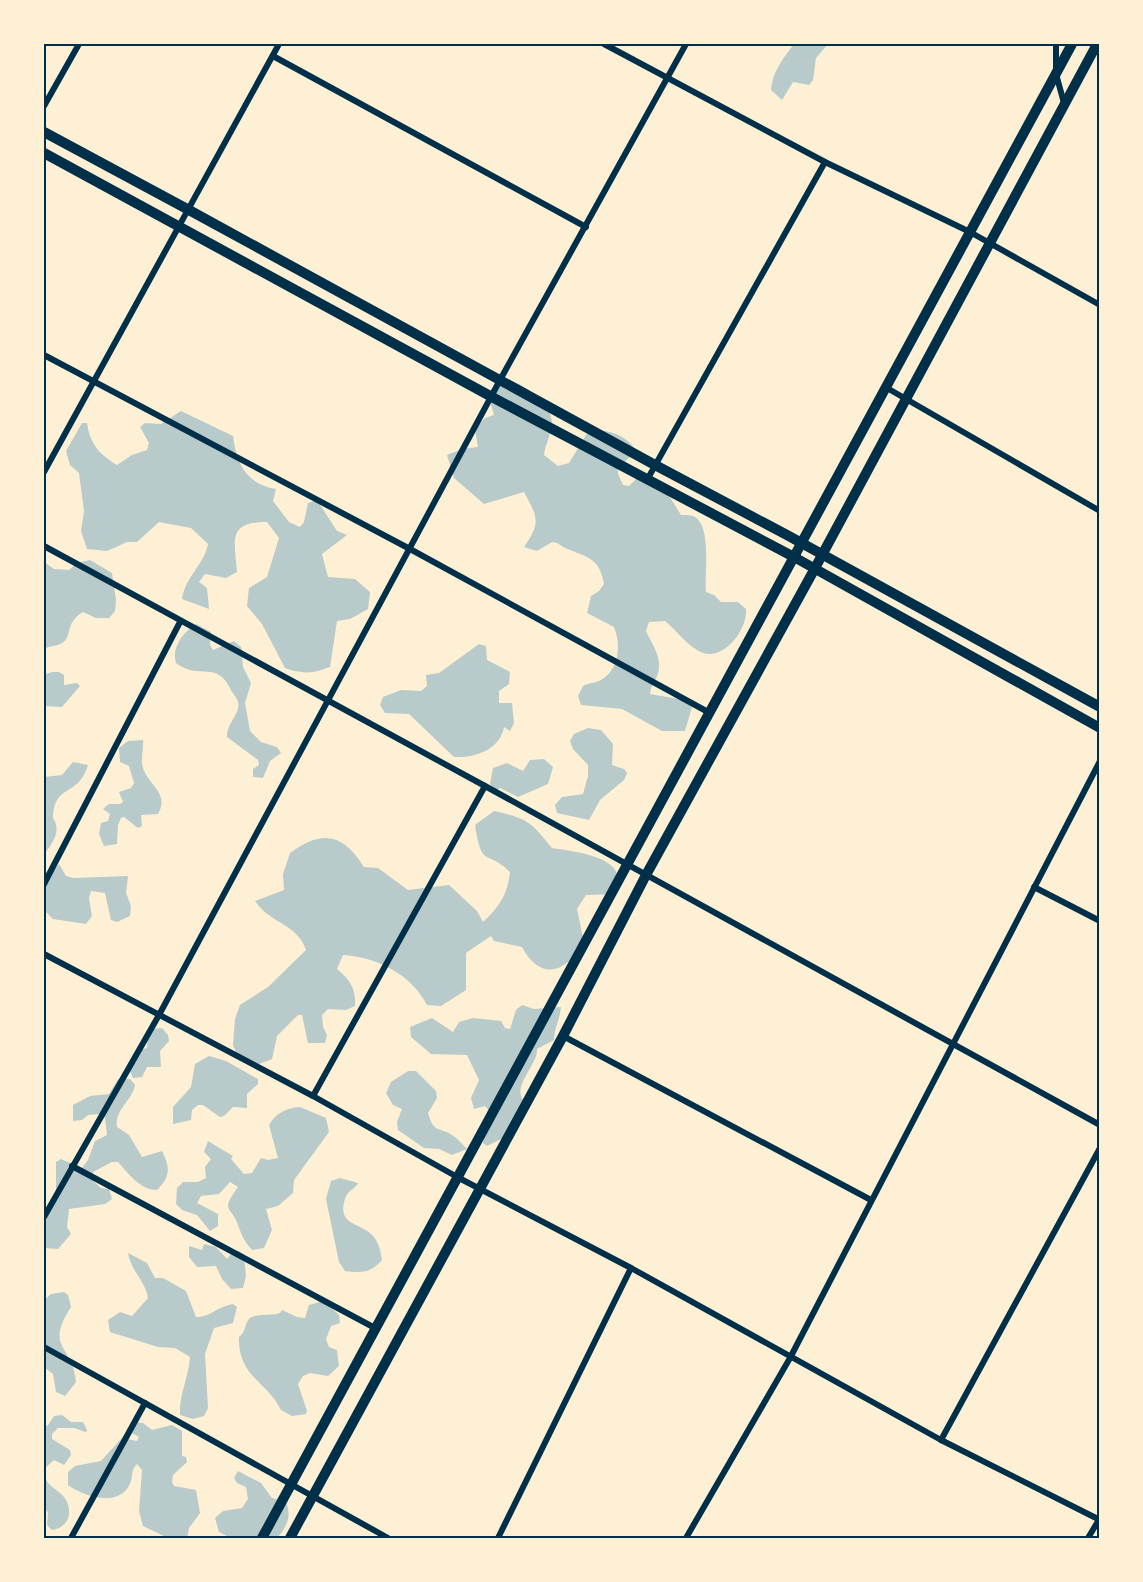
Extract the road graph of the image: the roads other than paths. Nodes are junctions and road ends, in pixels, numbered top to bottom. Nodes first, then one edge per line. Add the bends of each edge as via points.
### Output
1 (79, 44) edge
2 (279, 44) edge
3 (604, 44) edge
4 (686, 44) edge
5 (1056, 44) edge
6 (1072, 44) edge
7 (1097, 44) edge
8 (273, 56) junction
9 (1056, 74) junction
10 (668, 78) junction
11 (1065, 104) junction
12 (44, 106) edge
13 (44, 132) edge
14 (44, 153) edge
15 (825, 162) junction
16 (189, 210) junction
17 (586, 227) junction
18 (179, 228) junction
19 (970, 232) junction
20 (989, 245) junction
21 (1100, 305) edge
22 (44, 355) edge
23 (500, 380) junction
24 (95, 382) junction
25 (887, 388) junction
26 (492, 398) junction
27 (907, 398) junction
28 (654, 465) junction
29 (44, 472) edge
30 (647, 480) junction
31 (1100, 511) edge
32 (803, 544) junction
33 (44, 546) edge
34 (410, 549) junction
35 (822, 554) junction
36 (794, 557) junction
37 (814, 570) junction
38 (180, 622) junction
39 (326, 701) junction
40 (1100, 707) edge
41 (708, 712) junction
42 (1100, 728) edge
43 (1100, 761) edge
44 (485, 786) junction
45 (626, 864) junction
46 (646, 875) junction
47 (44, 884) edge
48 (1034, 887) junction
49 (1100, 921) edge
50 (44, 954) edge
51 (159, 1015) junction
52 (563, 1036) junction
53 (952, 1044) junction
54 (313, 1096) junction
55 (1100, 1125) edge
56 (1100, 1148) edge
57 (72, 1166) junction
58 (459, 1178) junction
59 (480, 1189) junction
60 (871, 1200) junction
61 (44, 1217) edge
62 (631, 1268) junction
63 (375, 1328) junction
64 (44, 1347) edge
65 (790, 1358) junction
66 (145, 1403) junction
67 (941, 1440) junction
68 (291, 1484) junction
69 (313, 1497) junction
70 (1099, 1520) edge
71 (71, 1539) edge
72 (262, 1539) edge
73 (290, 1539) edge
74 (388, 1539) edge
75 (498, 1539) edge
76 (686, 1539) edge
77 (1088, 1539) edge

1 - 12 street
2 - 8 street
3 - 10 street
4 - 10 street
5 - 9 street
6 - 9 street
7 - 11 street
8 - 16 street
8 - 17 street
9 - 11 street
9 - 19 street
10 - 15 street
10 - 17 street
11 - 20 street
13 - 16 street
14 - 18 street
15 - 19 street
15 - 28 street
16 - 18 street
16 - 23 street
17 - 23 street
18 - 24 street
18 - 26 street
19 - 20 street
19 - 25 street
20 - 21 street
20 - 27 street
22 - 24 street
23 - 26 street
23 - 28 street
24 - 29 street
24 - 34 street
25 - 27 street
25 - 32 street
26 - 30 street
26 - 34 street
27 - 31 street
27 - 35 street
28 - 30 street
28 - 32 street
30 - 36 street
32 - 35 street
32 - 36 street
33 - 38 street
34 - 39 street
34 - 41 street
35 - 37 street
35 - 40 street
36 - 37 street
36 - 41 street
37 - 42 street
37 - 46 street
38 - 39 street
38 - 47 street
39 - 44 street
39 - 51 street
41 - 45 street
43 - 48 street
44 - 45 street
44 - 54 street
45 - 46 street
45 - 58 street
46 - 52 street
46 - 53 street
48 - 49 street
48 - 53 street
50 - 51 street
51 - 54 street
51 - 57 street
52 - 59 street
52 - 60 street
53 - 55 street
53 - 60 street
54 - 58 street
56 - 67 street
57 - 61 street
57 - 63 street
58 - 59 street
58 - 63 street
59 - 62 street
59 - 69 street
60 - 65 street
62 - 65 street
62 - 75 street
63 - 68 street
64 - 66 street
65 - 67 street
65 - 76 street
66 - 68 street
66 - 71 street
67 - 70 street
68 - 69 street
68 - 72 street
69 - 73 street
69 - 74 street
70 - 77 street

